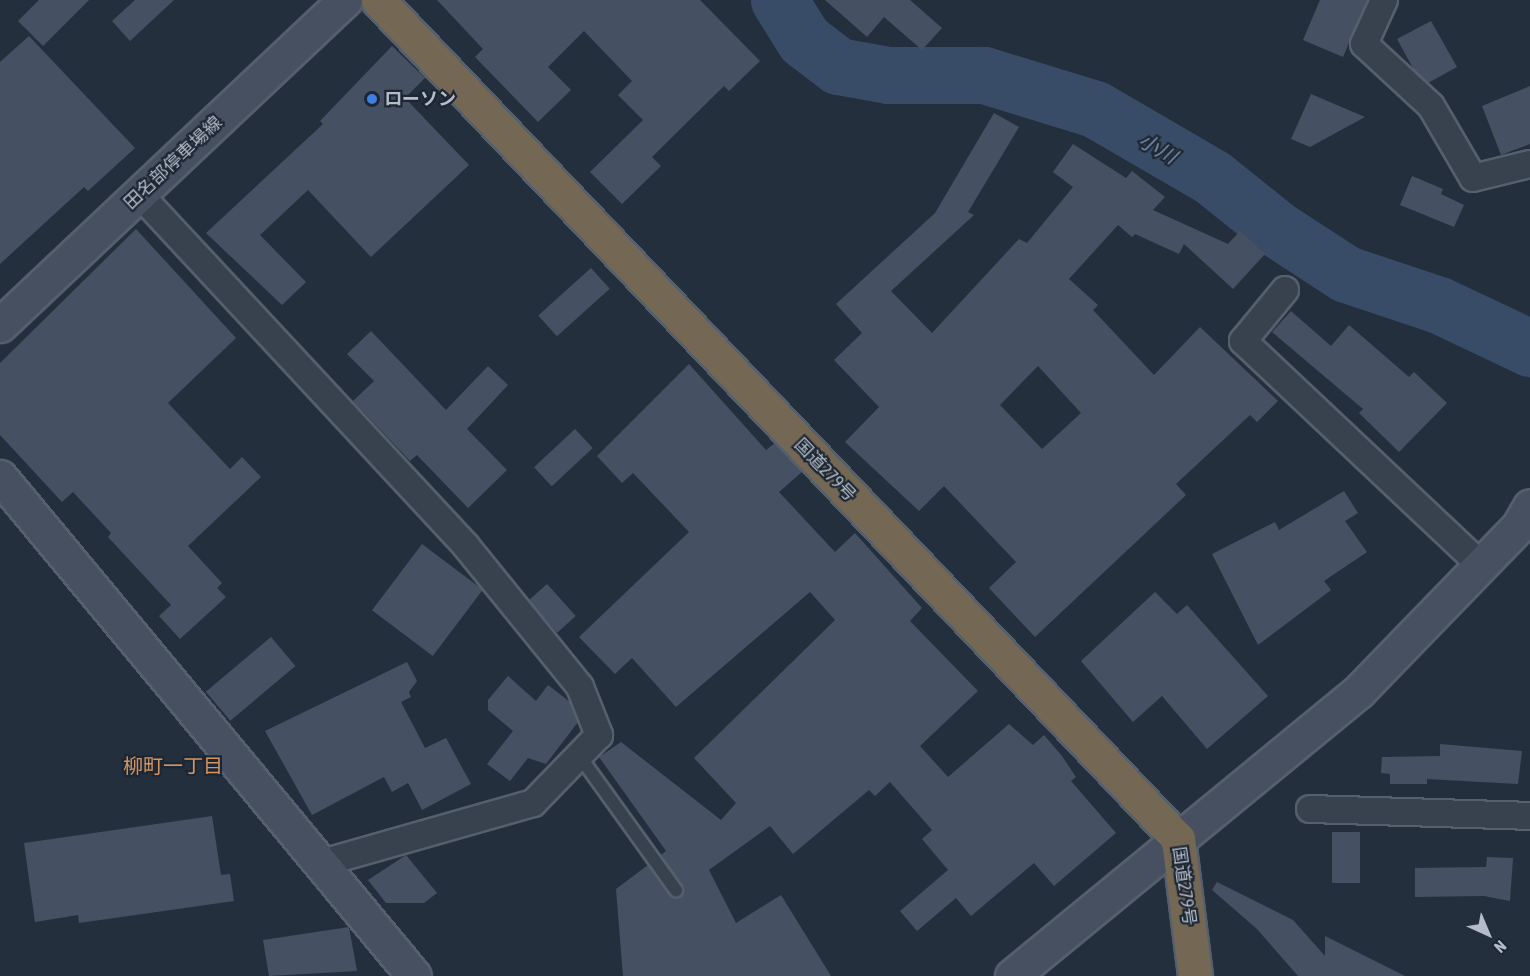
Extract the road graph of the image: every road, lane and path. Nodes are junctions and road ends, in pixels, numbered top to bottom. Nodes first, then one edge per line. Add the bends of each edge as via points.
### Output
1 (345, 0) edge
2 (378, 0) edge
3 (1384, 0) edge
4 (1530, 164) edge
5 (140, 195) junction
6 (1285, 290) dead end
7 (0, 326) edge
8 (0, 477) edge
9 (1526, 523) edge
10 (1481, 565) junction
11 (581, 758) junction
12 (1310, 809) dead end
13 (1530, 816) edge
14 (1178, 839) junction
15 (322, 863) junction
16 (676, 890) dead end
17 (414, 976) edge
18 (1012, 976) edge
19 (1195, 976) edge

1 - 5 street, 田名部停車場線
2 - 14 highway, 国道279号
3 - 4 street via 1364,44 1431,106 1473,178
5 - 7 street, 田名部停車場線
5 - 11 street via 466,546 580,687 599,735
6 - 10 street via 1243,341
8 - 15 street
9 - 10 street
10 - 14 street via 1358,692
11 - 15 street via 533,803
11 - 16 lane
12 - 13 street
14 - 18 street
14 - 19 highway, 国道279号
15 - 17 street

